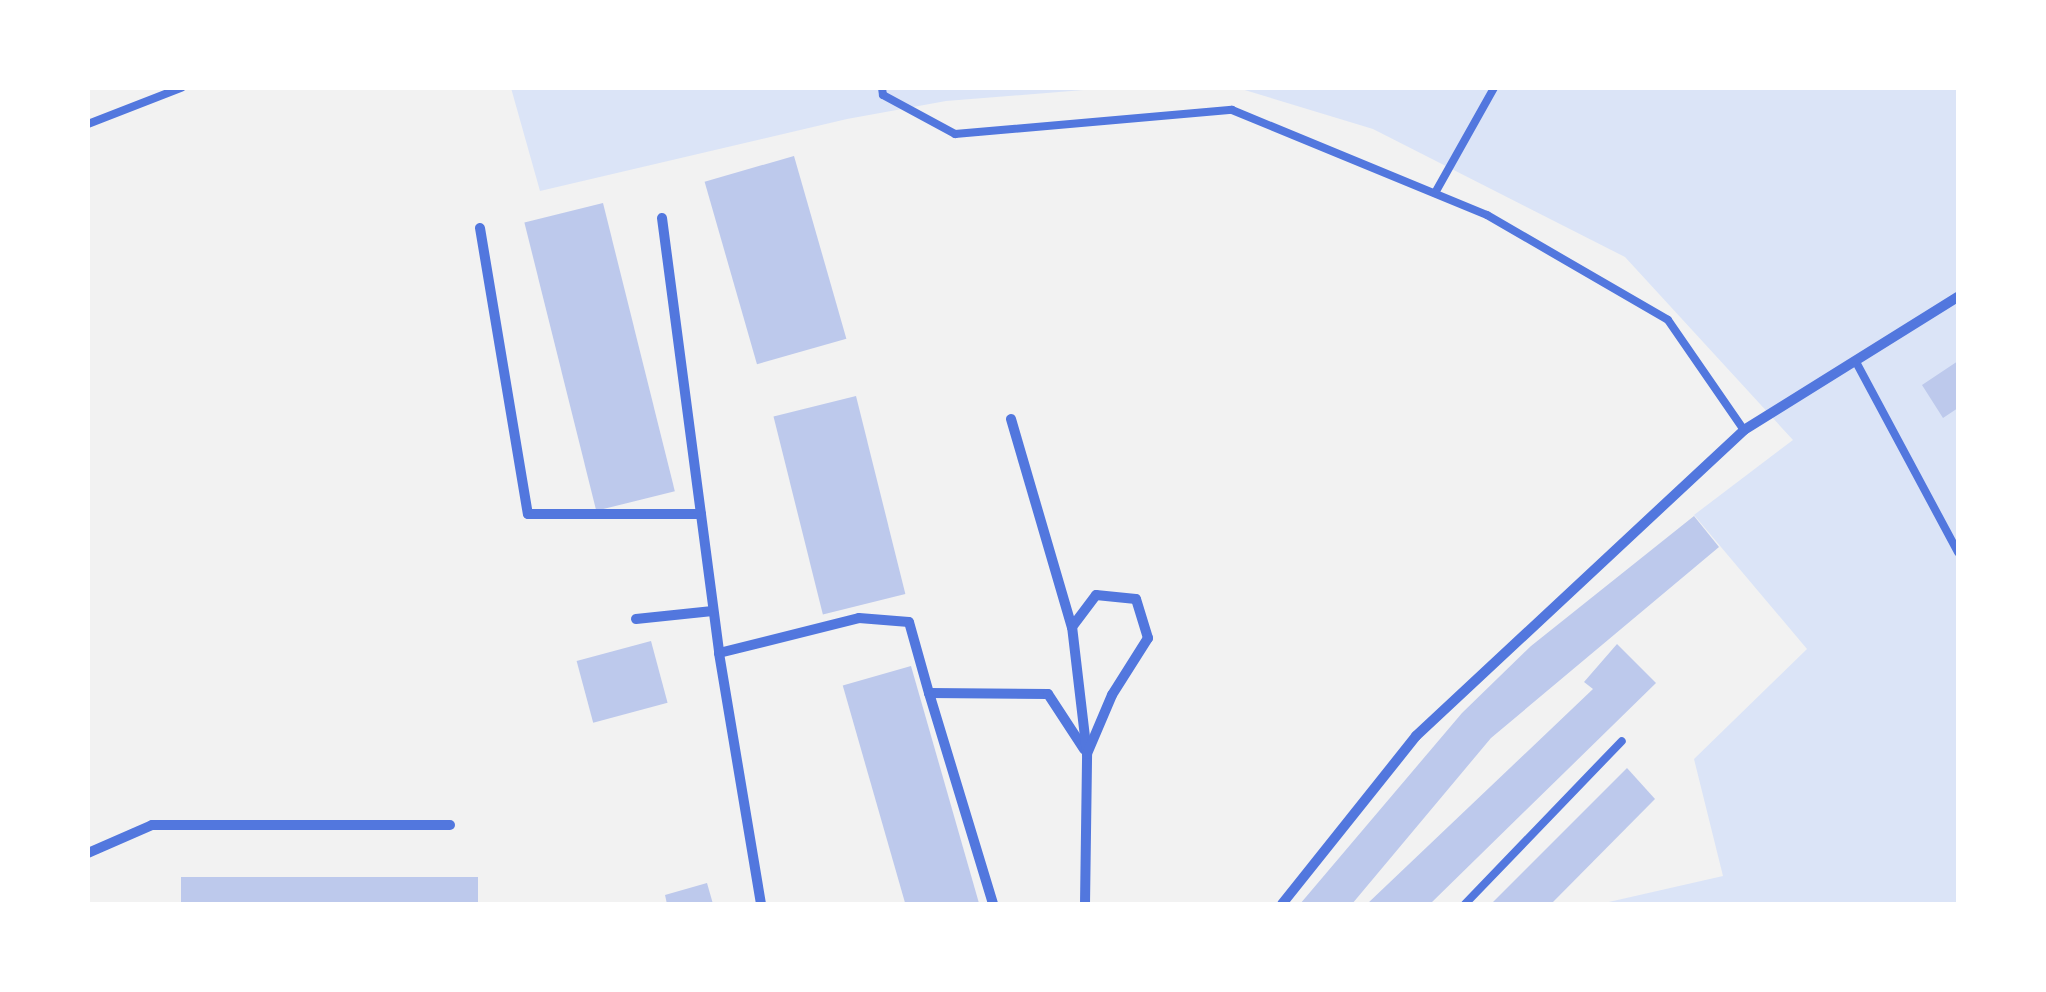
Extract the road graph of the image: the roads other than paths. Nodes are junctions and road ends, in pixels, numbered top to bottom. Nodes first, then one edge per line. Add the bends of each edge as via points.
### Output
1 (181, 88) edge
2 (882, 88) edge
3 (1494, 88) edge
4 (88, 124) edge
5 (1435, 194) junction
6 (662, 218) dead end
7 (480, 228) dead end
8 (1958, 297) edge
9 (1856, 362) junction
10 (1011, 418) dead end
11 (1744, 430) junction
12 (700, 514) junction
13 (1958, 552) edge
14 (713, 612) junction
15 (636, 620) dead end
16 (1072, 626) junction
17 (718, 653) junction
18 (929, 693) junction
19 (1622, 742) dead end
20 (1087, 754) junction
21 (450, 825) dead end
22 (88, 853) edge
23 (760, 904) edge
24 (993, 904) edge
25 (1085, 904) edge
26 (1282, 904) edge
27 (1466, 904) edge

1 - 4 lane
2 - 5 lane via 882,95 955,134 1232,110
3 - 5 lane
5 - 11 lane via 1487,215 1668,320
6 - 12 street
7 - 12 street via 528,514
8 - 9 street
9 - 11 street
9 - 13 lane
10 - 16 street
11 - 26 street via 1416,736
12 - 14 street
14 - 15 street
14 - 17 street
16 - 20 street
16 - 20 street via 1096,595 1136,600 1148,638 1112,695
17 - 18 street via 859,618 909,622
17 - 23 street
18 - 20 street via 1048,694
18 - 24 street
19 - 27 lane
20 - 25 street
21 - 22 street via 152,825

